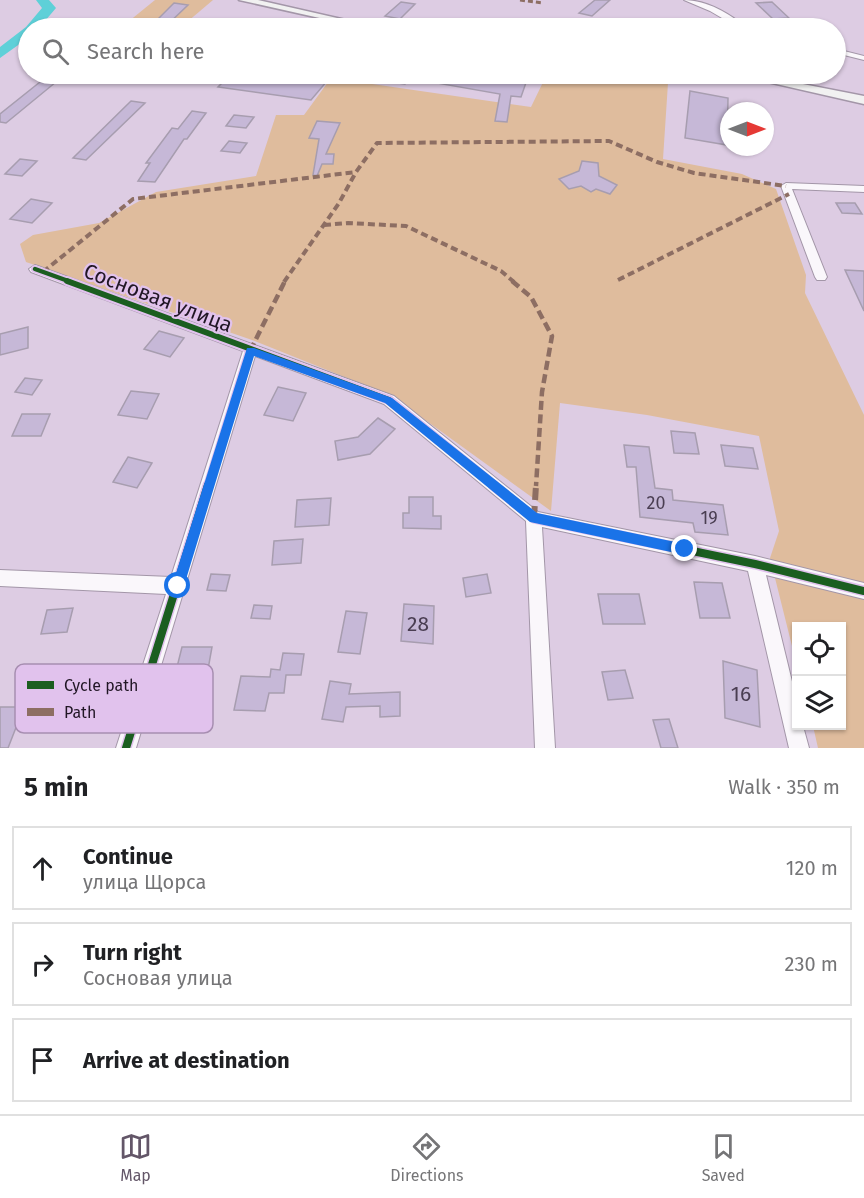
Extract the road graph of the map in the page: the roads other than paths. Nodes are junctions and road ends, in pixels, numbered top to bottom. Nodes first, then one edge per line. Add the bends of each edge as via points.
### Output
1 (244, 0) edge
2 (688, 0) edge
3 (329, 18) edge
4 (727, 18) edge
5 (846, 54) edge
6 (864, 58) edge
7 (786, 84) edge
8 (864, 100) edge
9 (864, 189) edge
10 (35, 269) dead end
11 (821, 277) dead end
12 (250, 351) junction
13 (534, 518) junction
14 (755, 564) junction
15 (0, 578) edge
16 (178, 586) junction
17 (864, 591) edge
18 (153, 664) edge
19 (131, 733) edge
20 (126, 748) edge
21 (545, 748) edge
22 (799, 748) edge

1 - 3 street
2 - 4 street
5 - 6 street
7 - 8 street
9 - 11 street via 786,186
10 - 12 street, Сосновая улица
12 - 13 street, Сосновая улица via 389,400
12 - 16 street
13 - 14 street, Сосновая улица
13 - 21 street
14 - 17 street, Сосновая улица
14 - 22 street
15 - 16 street
16 - 18 street
19 - 20 street

